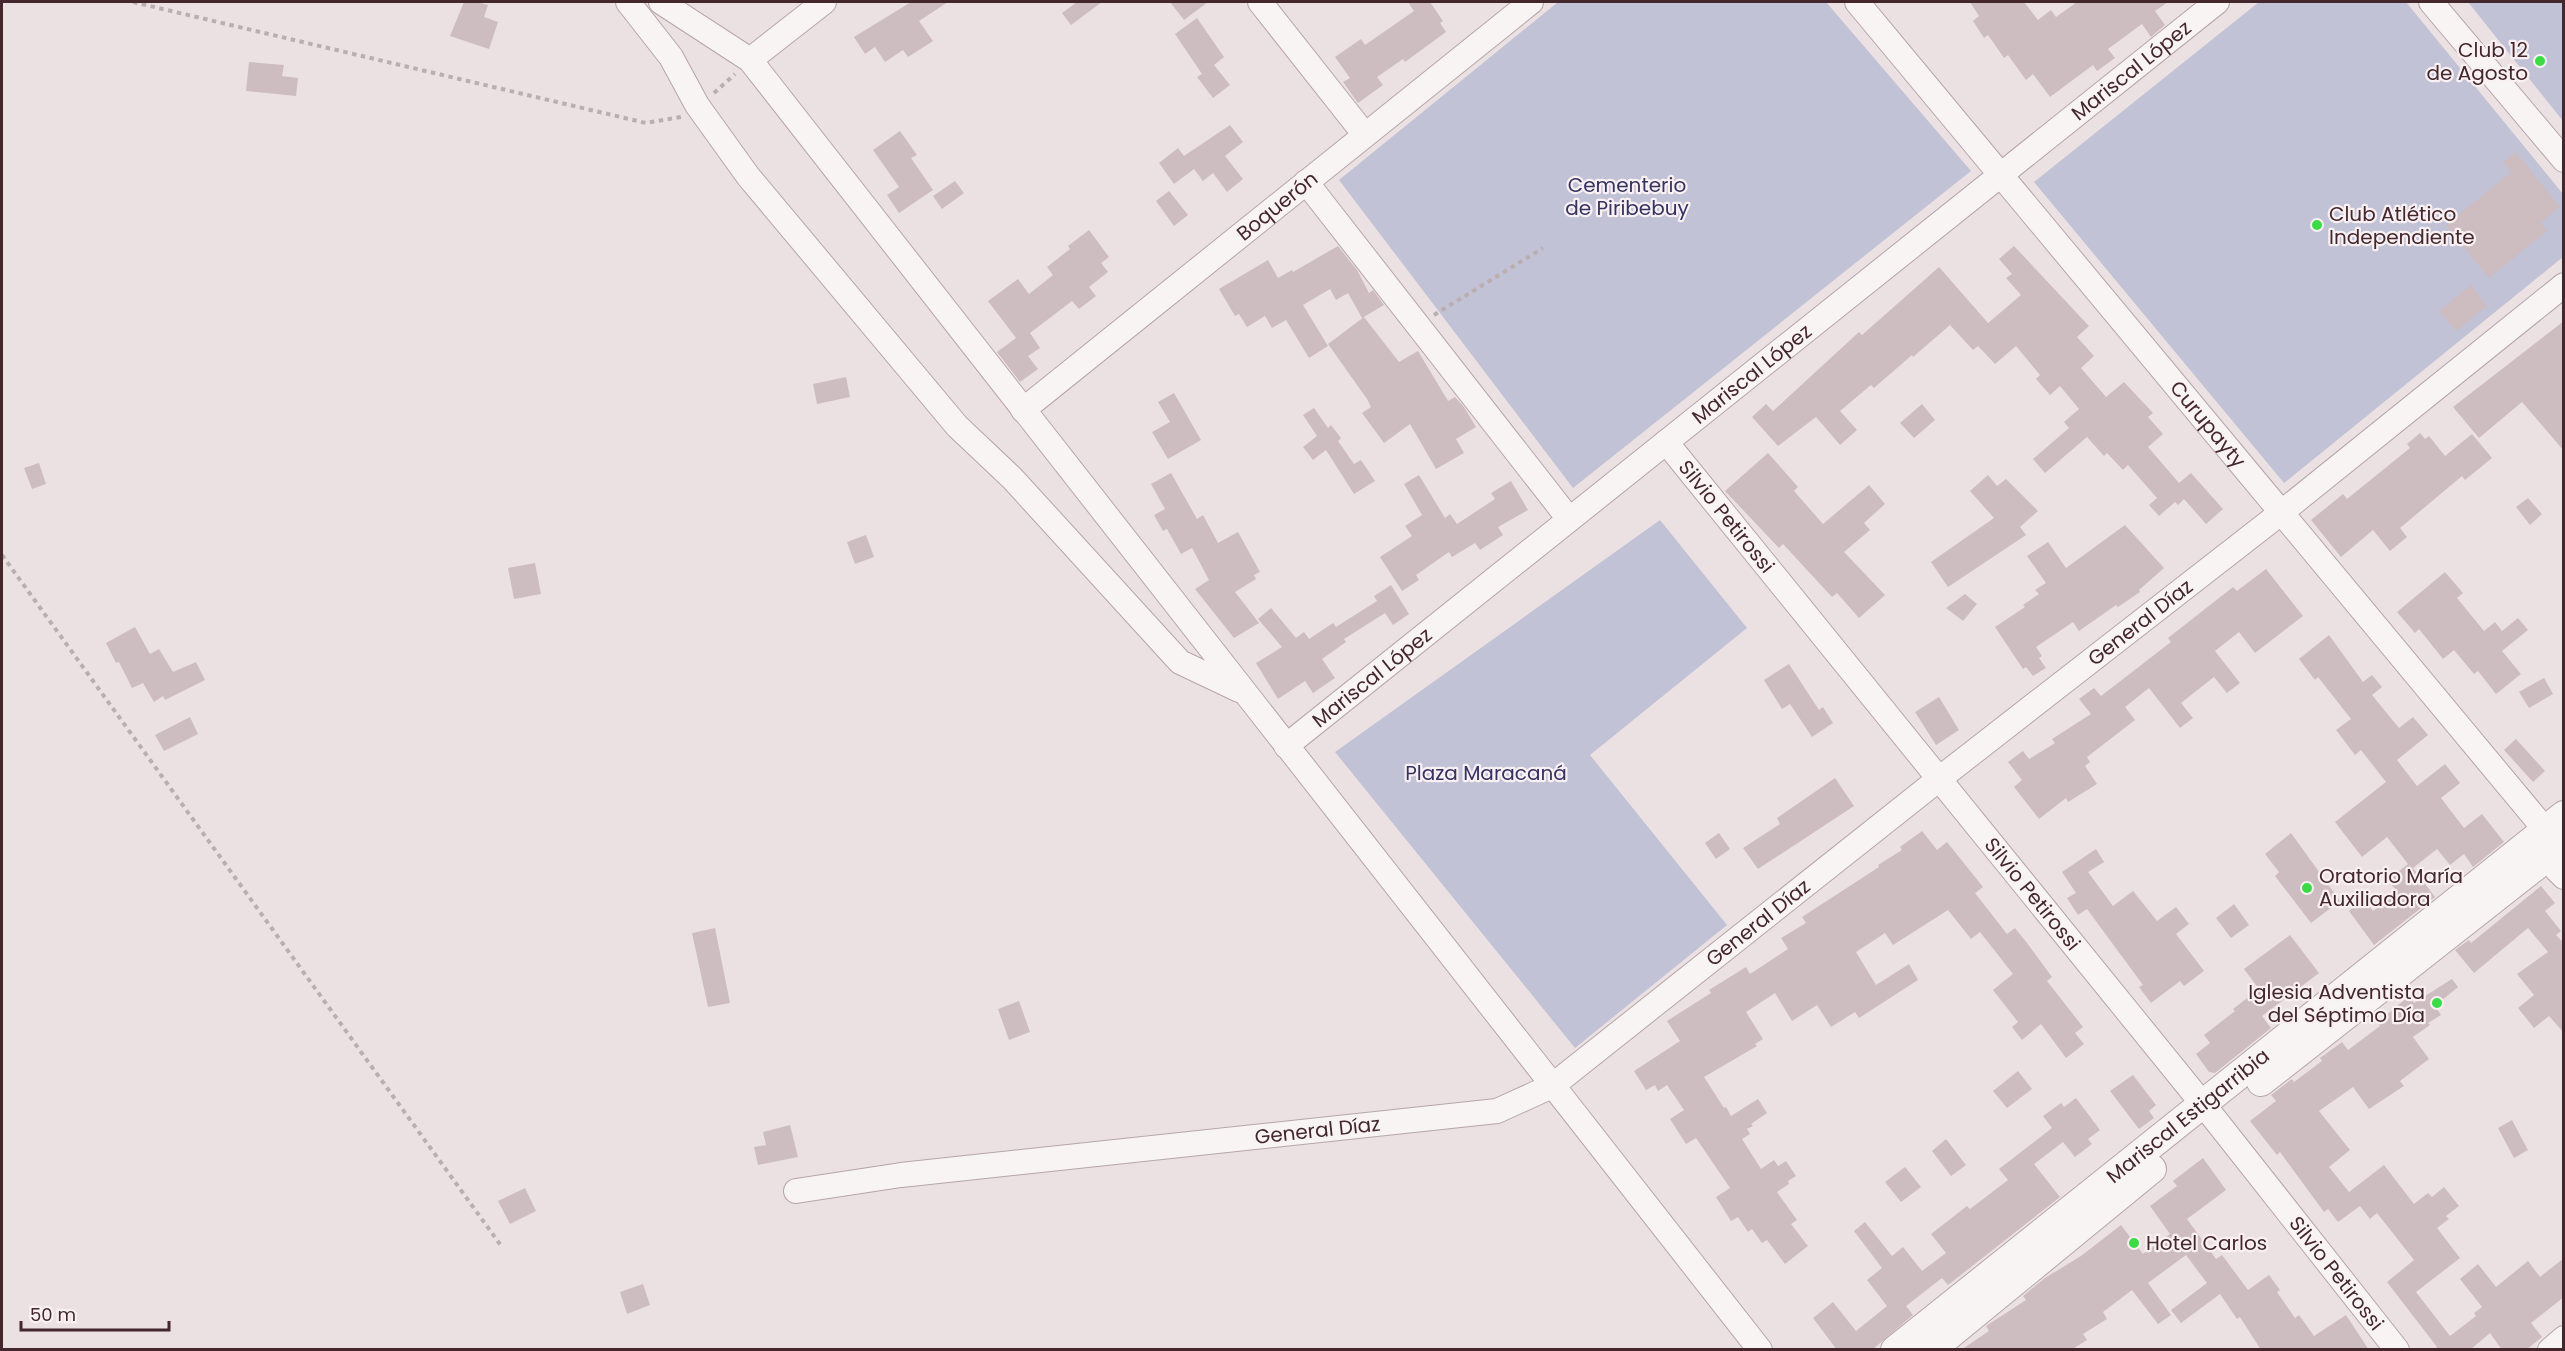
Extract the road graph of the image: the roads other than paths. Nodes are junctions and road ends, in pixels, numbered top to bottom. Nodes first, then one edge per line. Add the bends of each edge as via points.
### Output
1 (628, 2) edge
2 (661, 2) edge
3 (824, 2) edge
4 (1260, 2) edge
5 (1531, 2) edge
6 (1857, 2) edge
7 (2217, 2) edge
8 (2432, 2) edge
9 (2451, 2) edge
10 (750, 60) junction
11 (1365, 135) junction
12 (2564, 136) edge
13 (2564, 160) edge
14 (2001, 174) junction
15 (1306, 182) junction
16 (2564, 285) edge
17 (1023, 410) junction
18 (1665, 442) junction
19 (2282, 512) junction
20 (1569, 519) junction
21 (1244, 693) junction
22 (1286, 746) junction
23 (1939, 779) junction
24 (2559, 836) edge
25 (2564, 877) edge
26 (1552, 1086) junction
27 (2208, 1111) junction
28 (796, 1191) dead end
29 (2564, 1338) edge
30 (1760, 1350) edge
31 (1895, 1350) edge
32 (1930, 1350) edge
33 (2397, 1350) edge
34 (2550, 1350) edge

1 - 21 street via 671,57 698,105 748,176 957,426 1012,478 1180,662
2 - 10 street
3 - 10 street
4 - 11 street
5 - 11 street, Boquerón
6 - 14 street, Curupayty
7 - 14 street, Mariscal López
8 - 13 street
9 - 12 street
10 - 17 street
11 - 15 street, Boquerón
14 - 18 street, Mariscal López
14 - 19 street, Curupayty
15 - 17 street, Boquerón
15 - 20 street
16 - 19 street, General Díaz
17 - 21 street
18 - 20 street, Mariscal López
18 - 23 street, Silvio Petirossi
19 - 23 street, General Díaz
19 - 24 street, Curupayty
20 - 22 street, Mariscal López
21 - 22 street
22 - 26 street
23 - 26 street, General Díaz
23 - 27 street, Silvio Petirossi
24 - 25 street via 2557,870
24 - 27 street
26 - 28 street, General Díaz via 1497,1111 901,1175
26 - 30 street
27 - 31 street, Mariscal Estigarribia
27 - 32 street
27 - 33 street, Silvio Petirossi
29 - 34 street

